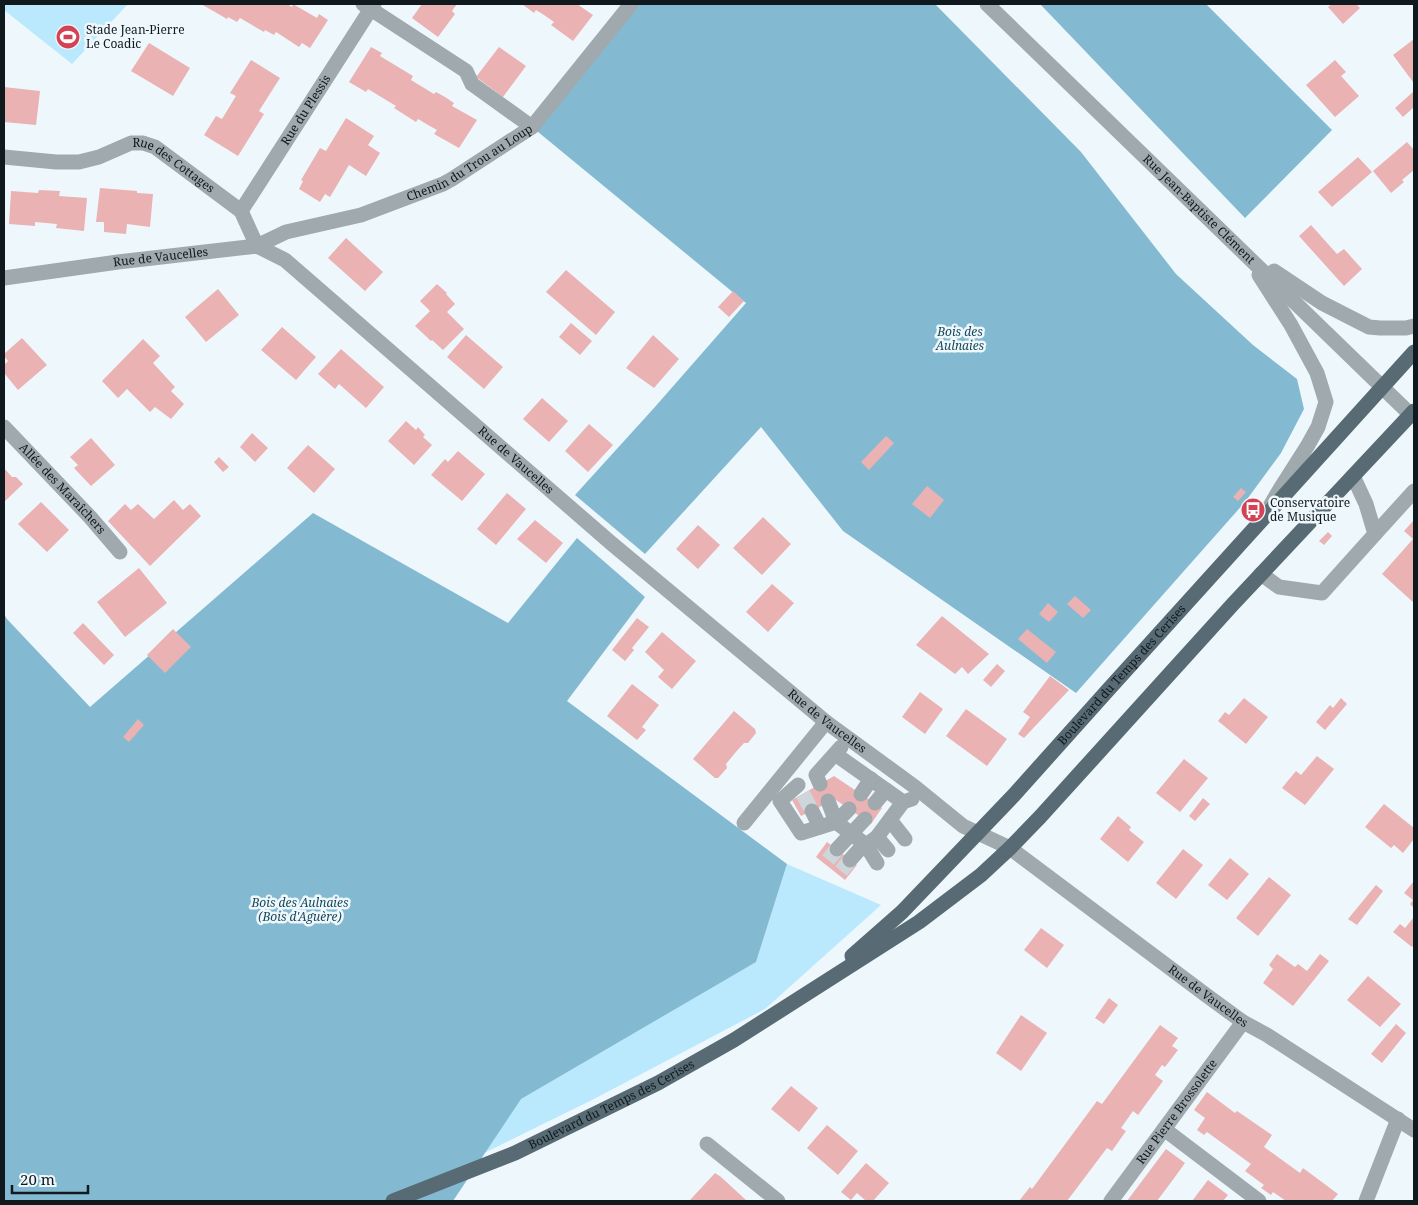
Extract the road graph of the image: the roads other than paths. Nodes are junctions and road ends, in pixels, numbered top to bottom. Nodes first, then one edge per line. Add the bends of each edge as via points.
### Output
1 (631, 4) edge
2 (987, 4) edge
3 (369, 6) edge
4 (532, 127) junction
5 (4, 157) edge
6 (241, 211) junction
7 (257, 246) junction
8 (1243, 251) junction
9 (4, 278) edge
10 (1414, 326) edge
11 (1414, 352) edge
12 (1382, 387) junction
13 (1413, 413) edge
14 (4, 427) edge
15 (1354, 476) junction
16 (1414, 491) edge
17 (1262, 521) junction
18 (1376, 534) junction
19 (120, 552) dead end
20 (1261, 574) junction
21 (826, 722) junction
22 (848, 738) junction
23 (834, 754) junction
24 (871, 779) junction
25 (886, 790) junction
26 (861, 794) dead end
27 (925, 794) junction
28 (828, 801) dead end
29 (903, 802) junction
30 (875, 804) dead end
31 (849, 809) dead end
32 (812, 811) tunnel mouth
33 (865, 819) dead end
34 (890, 820) junction
35 (836, 822) junction
36 (744, 823) dead end
37 (820, 827) junction
38 (851, 833) junction
39 (977, 833) junction
40 (905, 839) dead end
41 (871, 841) junction
42 (1010, 848) junction
43 (836, 849) tunnel mouth
44 (888, 850) dead end
45 (850, 860) tunnel mouth
46 (877, 863) dead end
47 (817, 986) junction
48 (1243, 1022) junction
49 (1398, 1119) junction
50 (1164, 1129) junction
51 (1414, 1130) edge
52 (707, 1144) dead end
53 (393, 1201) edge
54 (778, 1201) edge
55 (1111, 1201) edge
56 (1259, 1201) edge
57 (1366, 1201) edge

1 - 4 street, Chemin du Trou au Loup
2 - 8 street, Rue Jean-Baptiste Clément
3 - 4 street, Rue du Plessis via 466,71 472,84
3 - 6 street, Rue du Plessis
4 - 7 street, Chemin du Trou au Loup via 443,184 361,215 286,232
5 - 6 street, Rue des Cottages via 79,162 131,143 143,143 155,148
6 - 7 street, Rue des Cottages
7 - 9 street, Rue de Vaucelles
7 - 21 street, Rue de Vaucelles via 285,260 311,281 610,543
8 - 10 street via 1322,303 1370,327
8 - 12 street, Rue Jean-Baptiste Clément
8 - 17 street via 1291,325 1317,373 1326,402 1318,427
11 - 12 main road, Boulevard du Temps des Cerises
12 - 13 street, Rue Jean-Baptiste Clément
12 - 17 main road, Boulevard du Temps des Cerises
13 - 15 main road, Boulevard du Temps des Cerises
14 - 19 street, Allée des Maraîchers
15 - 18 street
15 - 20 main road, Boulevard du Temps des Cerises
16 - 18 street
17 - 39 main road, Boulevard du Temps des Cerises
18 - 20 street via 1322,593 1279,587
20 - 42 main road, Boulevard du Temps des Cerises
21 - 22 street, Rue de Vaucelles
21 - 36 street
22 - 23 street
22 - 27 street, Rue de Vaucelles
23 - 24 street
23 - 37 street via 818,779 780,801 801,833
24 - 25 street
24 - 26 street
25 - 29 street
25 - 30 street
27 - 29 street
27 - 39 street, Rue de Vaucelles via 963,826
28 - 35 street
29 - 34 street
31 - 35 street
32 - 37 street
33 - 38 street
34 - 40 street
34 - 41 street
35 - 37 street
35 - 38 street
38 - 41 street
38 - 43 street
39 - 42 street, Rue de Vaucelles
39 - 47 main road, Boulevard du Temps des Cerises via 902,912
41 - 44 street
41 - 45 street
41 - 46 street
42 - 47 main road, Boulevard du Temps des Cerises via 981,875 919,922
42 - 48 street, Rue de Vaucelles
47 - 53 main road, Boulevard du Temps des Cerises via 782,1011 658,1083 515,1153
48 - 49 street, Rue de Vaucelles
48 - 50 street, Rue Pierre Brossolette
49 - 51 street, Rue de Vaucelles
49 - 57 street
50 - 55 street, Rue Pierre Brossolette
50 - 56 street
52 - 54 street

